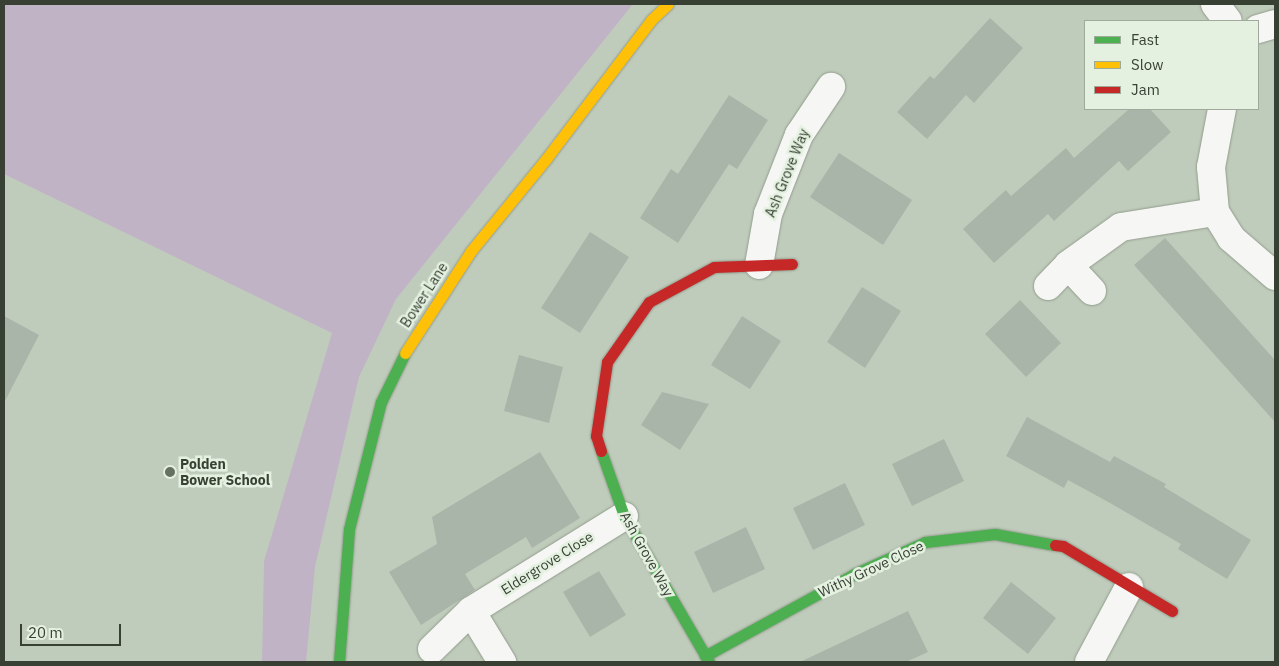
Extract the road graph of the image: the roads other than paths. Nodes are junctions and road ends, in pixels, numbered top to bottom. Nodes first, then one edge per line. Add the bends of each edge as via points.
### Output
1 (668, 4) edge
2 (1215, 4) edge
3 (1227, 20) edge
4 (1275, 24) edge
5 (1259, 29) edge
6 (831, 87) dead end
7 (1222, 110) edge
8 (1215, 212) junction
9 (792, 264) dead end
10 (759, 265) junction
11 (1068, 266) junction
12 (1275, 276) edge
13 (1048, 286) dead end
14 (1092, 291) dead end
15 (624, 516) junction
16 (1129, 587) junction
17 (1172, 611) dead end
18 (471, 612) junction
19 (432, 650) dead end
20 (707, 659) edge
21 (339, 662) edge
22 (502, 662) edge
23 (1089, 662) edge

1 - 21 street, Bower Lane via 651,20 546,159 471,251 395,368 381,402 349,529
2 - 3 street
4 - 5 street
6 - 10 street, Ash Grove Way via 799,135 768,214
7 - 8 street via 1211,167
8 - 11 street via 1121,227
8 - 12 street via 1231,238
9 - 10 street, Ash Grove Way
10 - 15 street, Ash Grove Way via 714,267 649,302 607,362 596,436
11 - 13 street
11 - 14 street
15 - 18 street, Eldergrove Close
15 - 20 street, Ash Grove Way
16 - 17 street, Withy Grove Close
16 - 20 street, Withy Grove Close via 1063,546 995,534 925,542 854,574
16 - 23 street
18 - 19 street, Eldergrove Close
18 - 22 street

